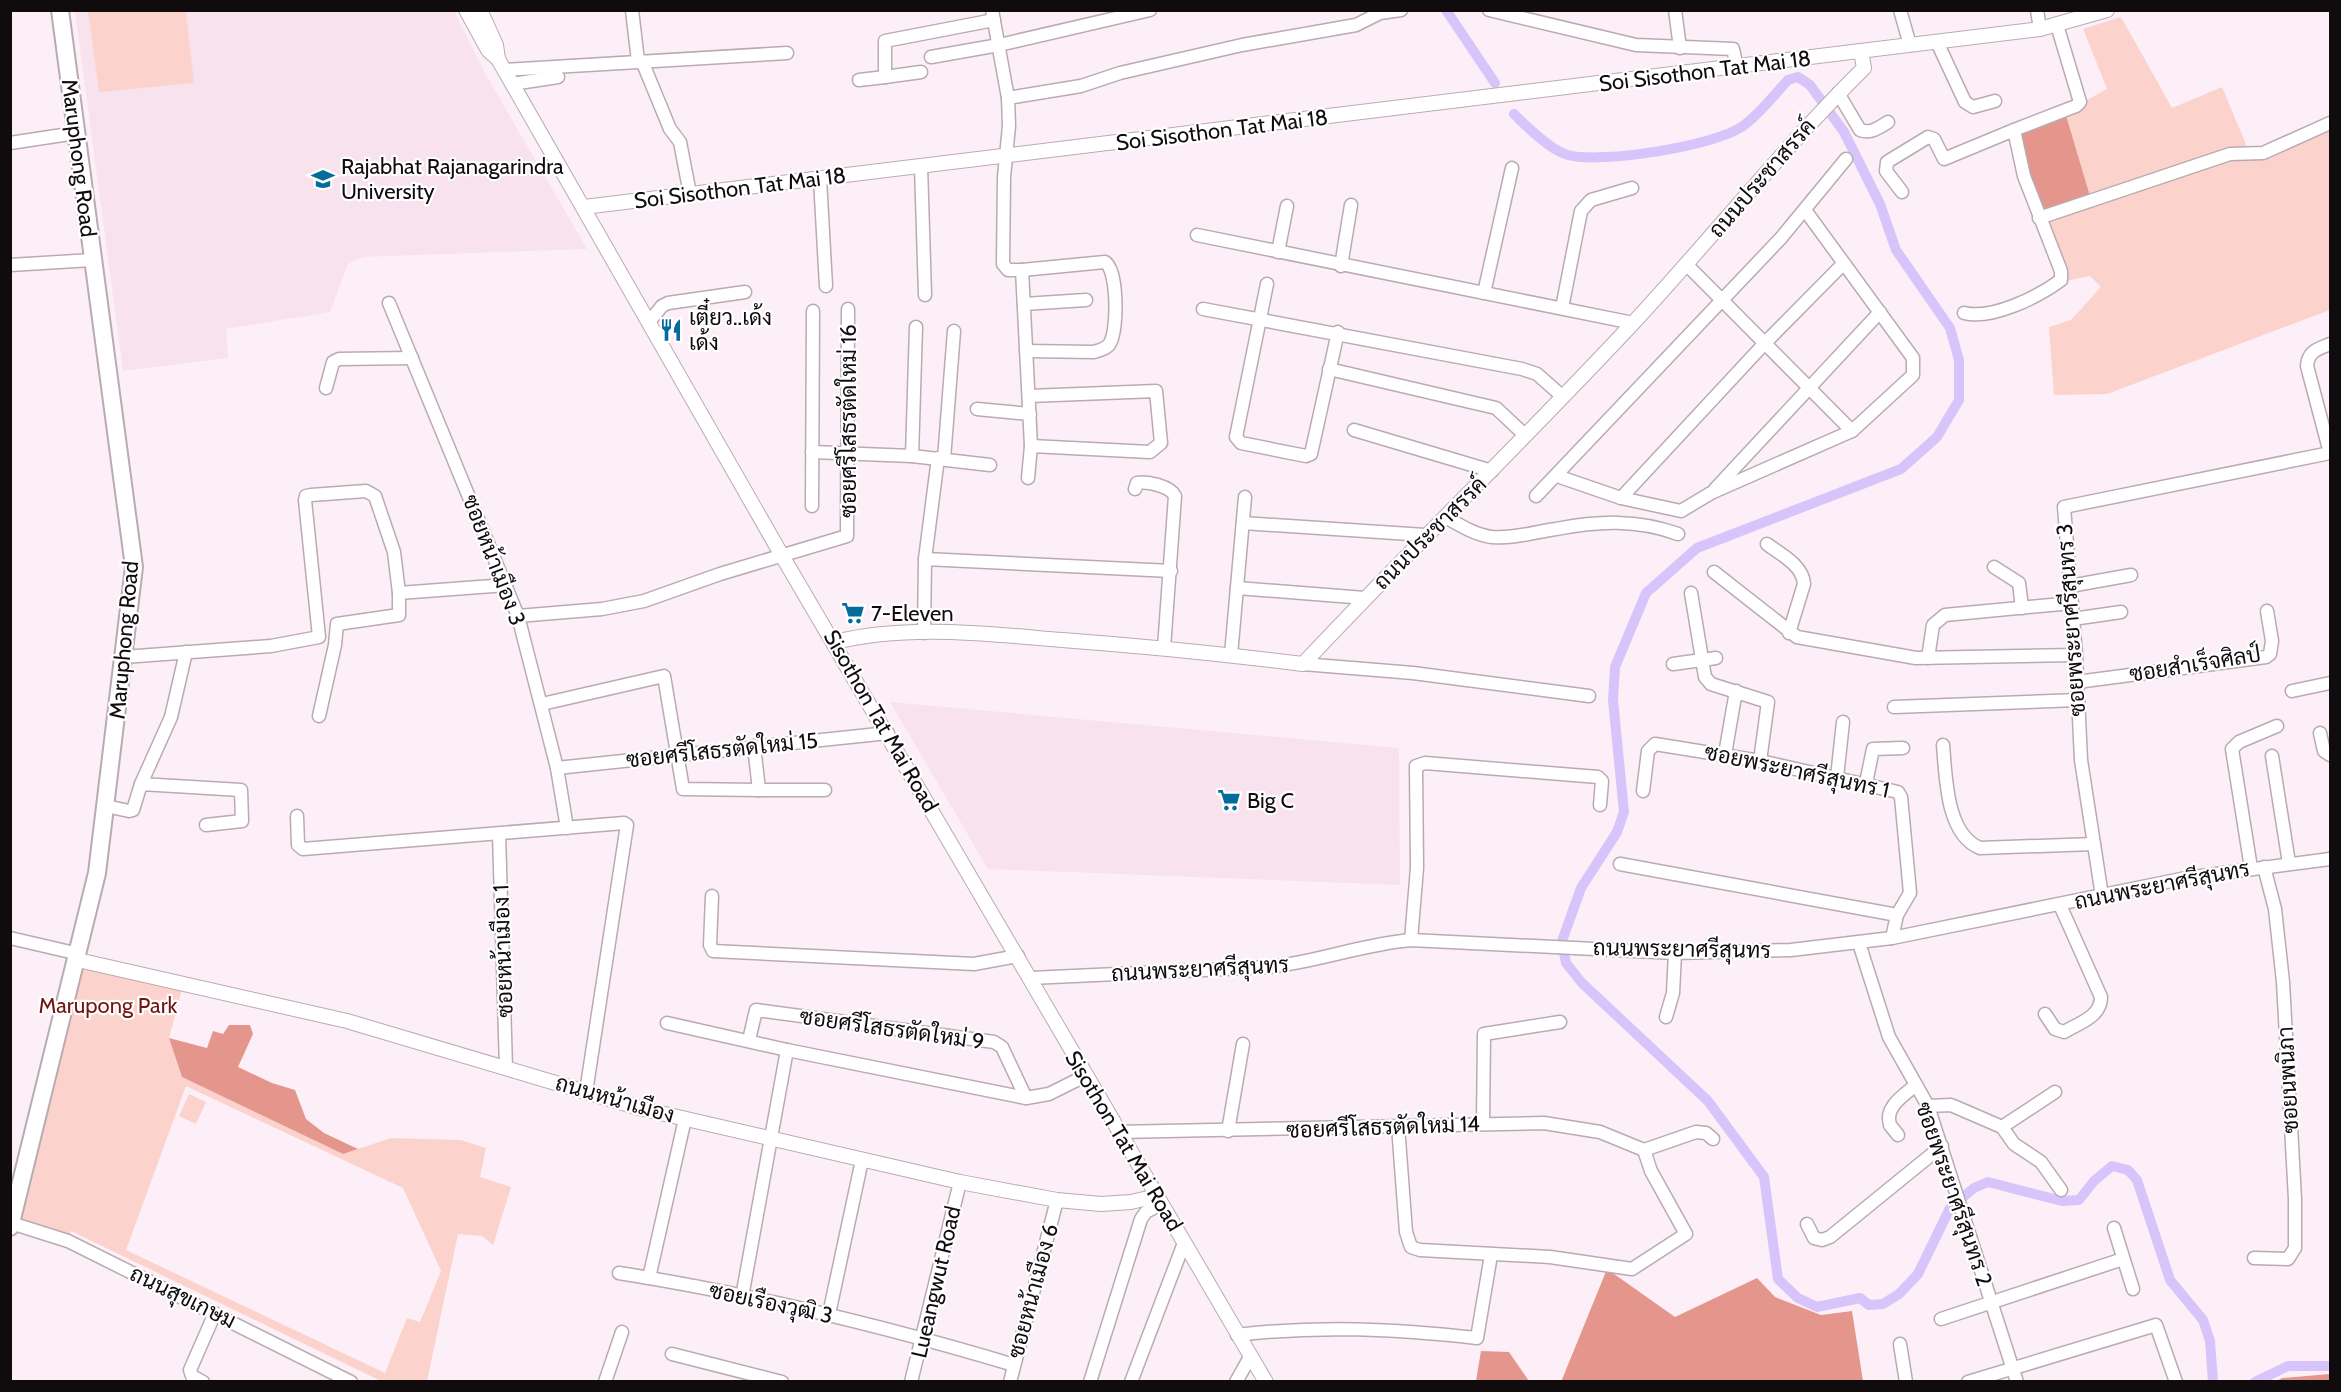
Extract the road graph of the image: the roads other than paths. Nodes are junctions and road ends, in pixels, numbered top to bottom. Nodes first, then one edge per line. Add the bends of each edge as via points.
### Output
1 (60, 10) edge
2 (466, 10) edge
3 (480, 10) edge
4 (632, 10) edge
5 (1150, 10) edge
6 (1401, 10) edge
7 (1489, 10) edge
8 (1676, 10) edge
9 (1900, 10) edge
10 (2037, 10) edge
11 (2107, 10) edge
12 (993, 15) edge
13 (2057, 25) junction
14 (2040, 29) junction
15 (1937, 42) junction
16 (999, 45) junction
17 (1910, 45) junction
18 (1680, 48) junction
19 (1861, 51) junction
20 (787, 53) dead end
21 (931, 57) dead end
22 (640, 61) junction
23 (501, 65) junction
24 (1737, 67) junction
25 (921, 72) dead end
26 (885, 76) junction
27 (558, 77) dead end
28 (859, 80) dead end
29 (512, 84) junction
30 (1836, 95) junction
31 (1008, 98) junction
32 (1995, 101) dead end
33 (1888, 122) dead end
34 (2331, 123) edge
35 (2014, 130) junction
36 (76, 133) junction
37 (10, 143) edge
38 (1005, 156) junction
39 (1846, 159) dead end
40 (921, 166) junction
41 (1512, 168) dead end
42 (820, 179) junction
43 (1632, 188) dead end
44 (1902, 192) dead end
45 (690, 194) junction
46 (1351, 205) dead end
47 (1287, 206) dead end
48 (584, 207) junction
49 (1805, 210) junction
50 (2039, 218) junction
51 (1197, 235) dead end
52 (1278, 252) junction
53 (92, 260) junction
54 (1843, 264) junction
55 (10, 265) edge
56 (1687, 265) junction
57 (1341, 266) junction
58 (1022, 270) junction
59 (1267, 284) dead end
60 (826, 286) dead end
61 (745, 292) dead end
62 (1484, 293) junction
63 (925, 295) dead end
64 (1086, 300) dead end
65 (1722, 301) junction
66 (389, 303) dead end
67 (1024, 304) junction
68 (1562, 308) junction
69 (848, 309) dead end
70 (1203, 309) dead end
71 (813, 311) dead end
72 (1880, 312) junction
73 (1964, 313) dead end
74 (1258, 320) junction
75 (649, 322) junction
76 (1633, 323) junction
77 (916, 327) dead end
78 (954, 331) dead end
79 (1338, 332) junction
80 (1764, 344) junction
81 (2331, 344) edge
82 (1026, 351) junction
83 (412, 358) junction
84 (1329, 369) junction
85 (326, 388) dead end
86 (1808, 388) junction
87 (1029, 396) junction
88 (1563, 397) junction
89 (977, 409) dead end
90 (1030, 414) junction
91 (1353, 430) dead end
92 (1852, 431) junction
93 (1526, 435) junction
94 (1031, 446) junction
95 (812, 452) junction
96 (848, 453) junction
97 (2330, 453) edge
98 (912, 456) junction
99 (941, 458) junction
100 (990, 465) dead end
101 (1492, 471) junction
102 (1557, 476) junction
103 (1028, 478) dead end
104 (1135, 489) dead end
105 (1711, 493) junction
106 (1536, 496) dead end
107 (1245, 497) dead end
108 (1621, 498) junction
109 (812, 506) dead end
110 (1445, 517) junction
111 (1243, 523) junction
112 (1425, 534) junction
113 (1678, 534) dead end
114 (1767, 544) dead end
115 (782, 554) junction
116 (926, 559) junction
117 (1994, 567) dead end
118 (1171, 571) junction
119 (1714, 572) dead end
120 (2131, 575) dead end
121 (506, 585) junction
122 (2070, 586) junction
123 (1237, 588) junction
124 (399, 592) junction
125 (1690, 593) dead end
126 (1365, 598) junction
127 (2072, 603) junction
128 (2022, 608) junction
129 (2267, 611) dead end
130 (2121, 612) dead end
131 (518, 616) junction
132 (2073, 620) junction
133 (924, 633) junction
134 (1789, 633) junction
135 (336, 634) junction
136 (319, 637) junction
137 (835, 642) junction
138 (1164, 648) junction
139 (186, 652) junction
140 (1231, 655) junction
141 (2076, 655) junction
142 (124, 657) junction
143 (1716, 658) dead end
144 (1928, 658) junction
145 (1702, 660) junction
146 (1303, 664) junction
147 (1672, 664) dead end
148 (2077, 682) junction
149 (2331, 683) edge
150 (1736, 691) junction
151 (2292, 691) dead end
152 (1589, 696) dead end
153 (2078, 700) junction
154 (542, 704) junction
155 (1894, 707) dead end
156 (320, 716) dead end
157 (1843, 722) dead end
158 (2277, 726) dead end
159 (888, 733) junction
160 (2320, 733) dead end
161 (1943, 745) dead end
162 (754, 746) junction
163 (1903, 748) dead end
164 (677, 754) junction
165 (1725, 754) junction
166 (2331, 755) edge
167 (2272, 756) dead end
168 (1760, 761) junction
169 (557, 768) junction
170 (1837, 777) junction
171 (1866, 783) junction
172 (141, 784) junction
173 (759, 790) junction
174 (825, 790) dead end
175 (1643, 791) dead end
176 (106, 806) junction
177 (1600, 806) dead end
178 (297, 816) dead end
179 (206, 825) dead end
180 (567, 828) junction
181 (499, 834) junction
182 (2094, 844) junction
183 (2331, 859) edge
184 (2289, 863) junction
185 (1620, 864) dead end
186 (2257, 867) junction
187 (712, 896) dead end
188 (2102, 896) junction
189 (2060, 905) junction
190 (1897, 915) junction
191 (10, 938) edge
192 (1892, 938) junction
193 (1411, 940) junction
194 (1859, 943) junction
195 (1675, 953) junction
196 (1018, 956) junction
197 (79, 957) junction
198 (1030, 978) junction
199 (2045, 1014) dead end
200 (1666, 1017) dead end
201 (1560, 1022) dead end
202 (667, 1023) dead end
203 (749, 1040) junction
204 (1243, 1044) dead end
205 (787, 1050) junction
206 (506, 1068) junction
207 (1085, 1076) junction
208 (1916, 1085) junction
209 (586, 1092) junction
210 (2055, 1092) dead end
211 (1026, 1098) junction
212 (1928, 1106) junction
213 (685, 1119) junction
214 (1483, 1124) junction
215 (1398, 1126) junction
216 (2002, 1127) junction
217 (1228, 1131) junction
218 (1118, 1132) junction
219 (1898, 1135) dead end
220 (770, 1138) junction
221 (1713, 1139) dead end
222 (1942, 1146) junction
223 (1644, 1150) junction
224 (862, 1160) junction
225 (960, 1182) junction
226 (2061, 1190) dead end
227 (1057, 1200) junction
228 (1159, 1200) junction
229 (1807, 1224) dead end
230 (11, 1225) edge
231 (2114, 1228) dead end
232 (1184, 1243) junction
233 (1491, 1255) junction
234 (2254, 1258) dead end
235 (2123, 1259) junction
236 (619, 1273) dead end
237 (649, 1278) junction
238 (2133, 1289) dead end
239 (742, 1297) junction
240 (1991, 1303) junction
241 (215, 1313) junction
242 (829, 1314) junction
243 (1941, 1319) dead end
244 (622, 1332) dead end
245 (1237, 1335) junction
246 (922, 1337) junction
247 (1900, 1344) dead end
248 (672, 1354) dead end
249 (1250, 1357) junction
250 (1014, 1365) junction
251 (2012, 1367) junction
252 (203, 1382) edge
253 (351, 1382) edge
254 (605, 1382) edge
255 (782, 1382) edge
256 (911, 1382) edge
257 (1010, 1382) edge
258 (1090, 1382) edge
259 (1131, 1382) edge
260 (1236, 1382) edge
261 (1266, 1382) edge
262 (1906, 1382) edge
263 (1968, 1382) edge
264 (2017, 1382) edge
265 (2176, 1382) edge

1 - 36 main road, Maruphong Road
2 - 23 street, Sisothon Tat Mai Road
3 - 23 street, Sisothon Tat Mai Road
4 - 22 street
5 - 16 street
6 - 31 street via 1380,13 1356,25 1242,45 1081,86
7 - 18 street via 1610,40
8 - 18 street
9 - 17 street
10 - 14 street
11 - 13 street, Soi Sisothon Tat Mai 18
12 - 16 street
12 - 26 street via 888,39 883,44
13 - 14 street, Soi Sisothon Tat Mai 18
13 - 35 street via 2080,102
14 - 15 street, Soi Sisothon Tat Mai 18
15 - 17 street, Soi Sisothon Tat Mai 18
15 - 32 street via 1965,102 1973,107
16 - 21 street
16 - 31 street
17 - 19 street, Soi Sisothon Tat Mai 18
18 - 24 street via 1733,50
19 - 24 street, Soi Sisothon Tat Mai 18
19 - 30 street, ถนนประชาสรรค์ via 1864,68
20 - 22 street
22 - 23 street
22 - 45 street via 670,129 680,141
23 - 29 street, Sisothon Tat Mai Road
24 - 38 street, Soi Sisothon Tat Mai 18
25 - 26 street
26 - 28 street
27 - 29 street
29 - 48 street, Sisothon Tat Mai Road
30 - 33 street via 1860,129 1874,130
30 - 56 street, ถนนประชาสรรค์
31 - 38 street
34 - 50 street via 2263,153 2230,154
35 - 44 street via 1944,159 1934,138 1928,137 1887,162 1886,171
35 - 50 street
36 - 37 street
36 - 53 main road, Maruphong Road
38 - 40 street, Soi Sisothon Tat Mai 18
38 - 58 street via 1003,264 1008,270
39 - 49 street
40 - 42 street, Soi Sisothon Tat Mai 18
40 - 63 street
41 - 62 street
42 - 45 street, Soi Sisothon Tat Mai 18
42 - 60 street
43 - 68 street via 1591,200 1581,211
45 - 48 street, Soi Sisothon Tat Mai 18
46 - 57 street
47 - 52 street
48 - 75 street, Sisothon Tat Mai Road
49 - 54 street
49 - 65 street
50 - 73 street via 2061,271 2061,280 1991,315
51 - 52 street
52 - 57 street
53 - 55 street
53 - 142 main road, Maruphong Road via 134,567
54 - 72 street
54 - 80 street
56 - 65 street
56 - 76 street, ถนนประชาสรรค์
57 - 62 street
58 - 67 street
58 - 82 street via 1105,262 1114,274 1114,332 1110,344 1094,352
59 - 74 street
61 - 75 street via 669,303
62 - 68 street
64 - 67 street
65 - 80 street
65 - 102 street
66 - 83 street, ซอยหน้าเมือง 3
67 - 82 street
68 - 76 street
69 - 96 street, ซอยศรีโสธรตัดใหม่ 16
70 - 74 street
71 - 95 street
72 - 86 street
72 - 92 street via 1912,358 1913,375
74 - 79 street
74 - 84 street via 1236,437 1241,442 1311,454
75 - 115 street, Sisothon Tat Mai Road
76 - 88 street, ถนนประชาสรรค์
77 - 98 street
78 - 99 street
79 - 84 street
79 - 88 street via 1522,369 1537,374
80 - 86 street
80 - 108 street
81 - 97 street via 2313,351 2307,366
82 - 87 street
83 - 85 street via 339,359 333,362
83 - 121 street, ซอยหน้าเมือง 3
84 - 93 street via 1496,408
86 - 92 street
86 - 105 street
87 - 90 street
87 - 94 street via 1156,391 1161,443 1150,452
88 - 93 street, ถนนประชาสรรค์
89 - 90 street
90 - 94 street
91 - 101 street
92 - 105 street
93 - 101 street, ถนนประชาสรรค์
94 - 103 street
95 - 96 street
95 - 109 street
96 - 98 street
96 - 115 street, ซอยศรีโสธรตัดใหม่ 16 via 847,536
97 - 122 street, ซอยพระยาศรีสุนทร 3 via 2067,505 2063,514
98 - 99 street
99 - 100 street
99 - 116 street
101 - 110 street, ถนนประชาสรรค์
102 - 106 street
102 - 108 street
104 - 118 street via 1137,483 1143,482 1169,489 1175,496
105 - 108 street via 1681,511
107 - 111 street
110 - 112 street, ถนนประชาสรรค์
110 - 113 street via 1491,537 1611,522 1657,526
111 - 112 street
111 - 123 street
112 - 126 street, ถนนประชาสรรค์
114 - 134 street via 1803,576
115 - 131 street via 644,601
115 - 137 street, Sisothon Tat Mai Road
116 - 118 street
116 - 133 street
117 - 128 street via 2019,583
118 - 138 street
119 - 134 street
120 - 122 street
121 - 124 street
121 - 131 street, ซอยหน้าเมือง 3
122 - 127 street, ซอยพระยาศรีสุนทร 3
123 - 126 street
123 - 140 street
124 - 135 street via 399,615 338,623
124 - 136 street via 394,552 375,496 366,491 306,496
125 - 145 street
126 - 146 street, ถนนประชาสรรค์
127 - 128 street
127 - 132 street, ซอยพระยาศรีสุนทร 3
128 - 144 street via 1945,615 1933,625
129 - 148 street, ซอยสำเร็จศิลป์ via 2272,641 2266,657
130 - 132 street
131 - 154 street, ซอยหน้าเมือง 3
132 - 141 street, ซอยพระยาศรีสุนทร 3
133 - 137 street via 874,634
133 - 138 street via 989,634
134 - 144 street via 1804,639
135 - 136 street
135 - 156 street
136 - 139 street via 271,646
137 - 159 street, Sisothon Tat Mai Road
138 - 140 street
139 - 142 street
139 - 172 street via 171,717
140 - 146 street
141 - 144 street
141 - 148 street, ซอยพระยาศรีสุนทร 3
142 - 176 main road, Maruphong Road
143 - 145 street
145 - 147 street
145 - 150 street via 1708,682
146 - 152 street via 1413,673
148 - 153 street, ซอยพระยาศรีสุนทร 3
149 - 151 street
150 - 165 street
150 - 168 street via 1768,702
153 - 155 street
153 - 182 street, ซอยพระยาศรีสุนทร 3 via 2082,771
154 - 164 street via 664,676
154 - 169 street, ซอยหน้าเมือง 3
157 - 170 street
158 - 186 street via 2239,742 2232,749
159 - 162 street, ซอยศรีโสธรตัดใหม่ 15
159 - 196 street, Sisothon Tat Mai Road
160 - 166 street via 2324,751
161 - 182 street via 1953,817 1958,832 1968,843 1980,848
162 - 164 street, ซอยศรีโสธรตัดใหม่ 15
162 - 173 street
163 - 171 street via 1873,749
164 - 169 street, ซอยศรีโสธรตัดใหม่ 15
164 - 173 street via 683,789
165 - 168 street, ซอยพระยาศรีสุนทร 1
165 - 175 street, ซอยพระยาศรีสุนทร 1 via 1655,744 1648,751
167 - 184 street
168 - 170 street, ซอยพระยาศรีสุนทร 1
169 - 180 street, ซอยหน้าเมือง 3
170 - 171 street, ซอยพระยาศรีสุนทร 1
171 - 190 street, ซอยพระยาศรีสุนทร 1 via 1893,789 1901,797 1910,893
172 - 176 street via 132,810
172 - 179 street via 241,790 242,821
173 - 174 street
176 - 197 main road, Maruphong Road
177 - 193 street via 1602,781 1598,777 1425,763 1416,766 1417,868
178 - 181 street via 298,845 303,849
180 - 181 street
180 - 209 street via 624,823 628,830
181 - 206 street, ซอยหน้าเมือง 1
182 - 188 street, ซอยพระยาศรีสุนทร 3
183 - 184 street, ถนนพระยาศรีสุนทร
184 - 186 street, ถนนพระยาศรีสุนทร
185 - 190 street
186 - 188 street, ถนนพระยาศรีสุนทร
186 - 234 street, ซอยนพนิภา via 2275,909 2283,982 2295,1248 2288,1259
187 - 196 street via 713,951 974,964
188 - 189 street, ถนนพระยาศรีสุนทร
189 - 192 street, ถนนพระยาศรีสุนทร
189 - 199 street via 2101,997 2101,1006 2096,1014 2064,1032 2055,1029
190 - 192 street, ซอยพระยาศรีสุนทร 1
191 - 197 street
192 - 194 street, ถนนพระยาศรีสุนทร
193 - 195 street, ถนนพระยาศรีสุนทร
193 - 198 street, ถนนพระยาศรีสุนทร via 1300,964
194 - 195 street, ถนนพระยาศรีสุนทร via 1791,950
194 - 208 street, ซอยพระยาศรีสุนทร 2 via 1889,1037
195 - 200 street via 1673,993
196 - 198 street, Sisothon Tat Mai Road
197 - 206 street, ถนนหน้าเมือง via 333,1018
197 - 230 main road, Maruphong Road
198 - 207 street, Sisothon Tat Mai Road
201 - 214 street via 1485,1034
202 - 203 street, ซอยศรีโสธรตัดใหม่ 9
203 - 205 street, ซอยศรีโสธรตัดใหม่ 9
203 - 211 street, ซอยศรีโสธรตัดใหม่ 9 via 756,1010 994,1042 1002,1047
204 - 217 street
205 - 211 street, ซอยศรีโสธรตัดใหม่ 9
205 - 220 street
206 - 209 street, ถนนหน้าเมือง
207 - 211 street, ซอยศรีโสธรตัดใหม่ 9 via 1049,1094
207 - 218 street, Sisothon Tat Mai Road
208 - 212 street, ซอยพระยาศรีสุนทร 2
208 - 219 street via 1890,1111 1890,1125
209 - 213 street, ถนนหน้าเมือง
210 - 216 street
212 - 216 street via 1951,1105
212 - 222 street, ซอยพระยาศรีสุนทร 2
213 - 220 street, ถนนหน้าเมือง
213 - 237 street
214 - 215 street, ซอยศรีโสธรตัดใหม่ 14
214 - 223 street, ซอยศรีโสธรตัดใหม่ 14 via 1575,1126 1618,1137
215 - 217 street, ซอยศรีโสธรตัดใหม่ 14
215 - 233 street via 1406,1232 1411,1248
216 - 226 street via 2014,1144 2041,1162
217 - 218 street, ซอยศรีโสธรตัดใหม่ 14
218 - 228 street, Sisothon Tat Mai Road
220 - 224 street, ถนนหน้าเมือง
220 - 239 street
221 - 223 street via 1696,1132
222 - 229 street via 1830,1237 1814,1238
222 - 240 street, ซอยพระยาศรีสุนทร 2
223 - 233 street via 1651,1171 1686,1234 1632,1269 1550,1257
224 - 225 street, ถนนหน้าเมือง
224 - 242 street
225 - 227 street, ถนนหน้าเมือง
225 - 246 street, Lueangwut Road
227 - 228 street, ถนนหน้าเมือง via 1116,1204
227 - 250 street, ซอยหน้าเมือง 6
228 - 232 street, Sisothon Tat Mai Road
228 - 258 street via 1141,1219
230 - 241 street, ถนนสุขเกษม via 68,1241
231 - 235 street
232 - 245 street, Sisothon Tat Mai Road
232 - 259 street
233 - 245 street via 1477,1338 1329,1328
235 - 238 street
235 - 240 street
236 - 237 street, ซอยเรืองวุฒิ 3
237 - 239 street, ซอยเรืองวุฒิ 3
239 - 242 street, ซอยเรืองวุฒิ 3
240 - 243 street
240 - 251 street, ซอยพระยาศรีสุนทร 2
241 - 252 street via 190,1370 192,1376
241 - 253 street, ถนนสุขเกษม
242 - 246 street, ซอยเรืองวุฒิ 3
244 - 254 street
245 - 249 street, Sisothon Tat Mai Road
246 - 250 street, ซอยเรืองวุฒิ 3
246 - 256 street, Lueangwut Road
247 - 262 street
248 - 255 street
249 - 260 street
249 - 261 street, Sisothon Tat Mai Road
250 - 257 street, ซอยหน้าเมือง 6
251 - 263 street
251 - 264 street, ซอยพระยาศรีสุนทร 2
251 - 265 street via 2156,1325

